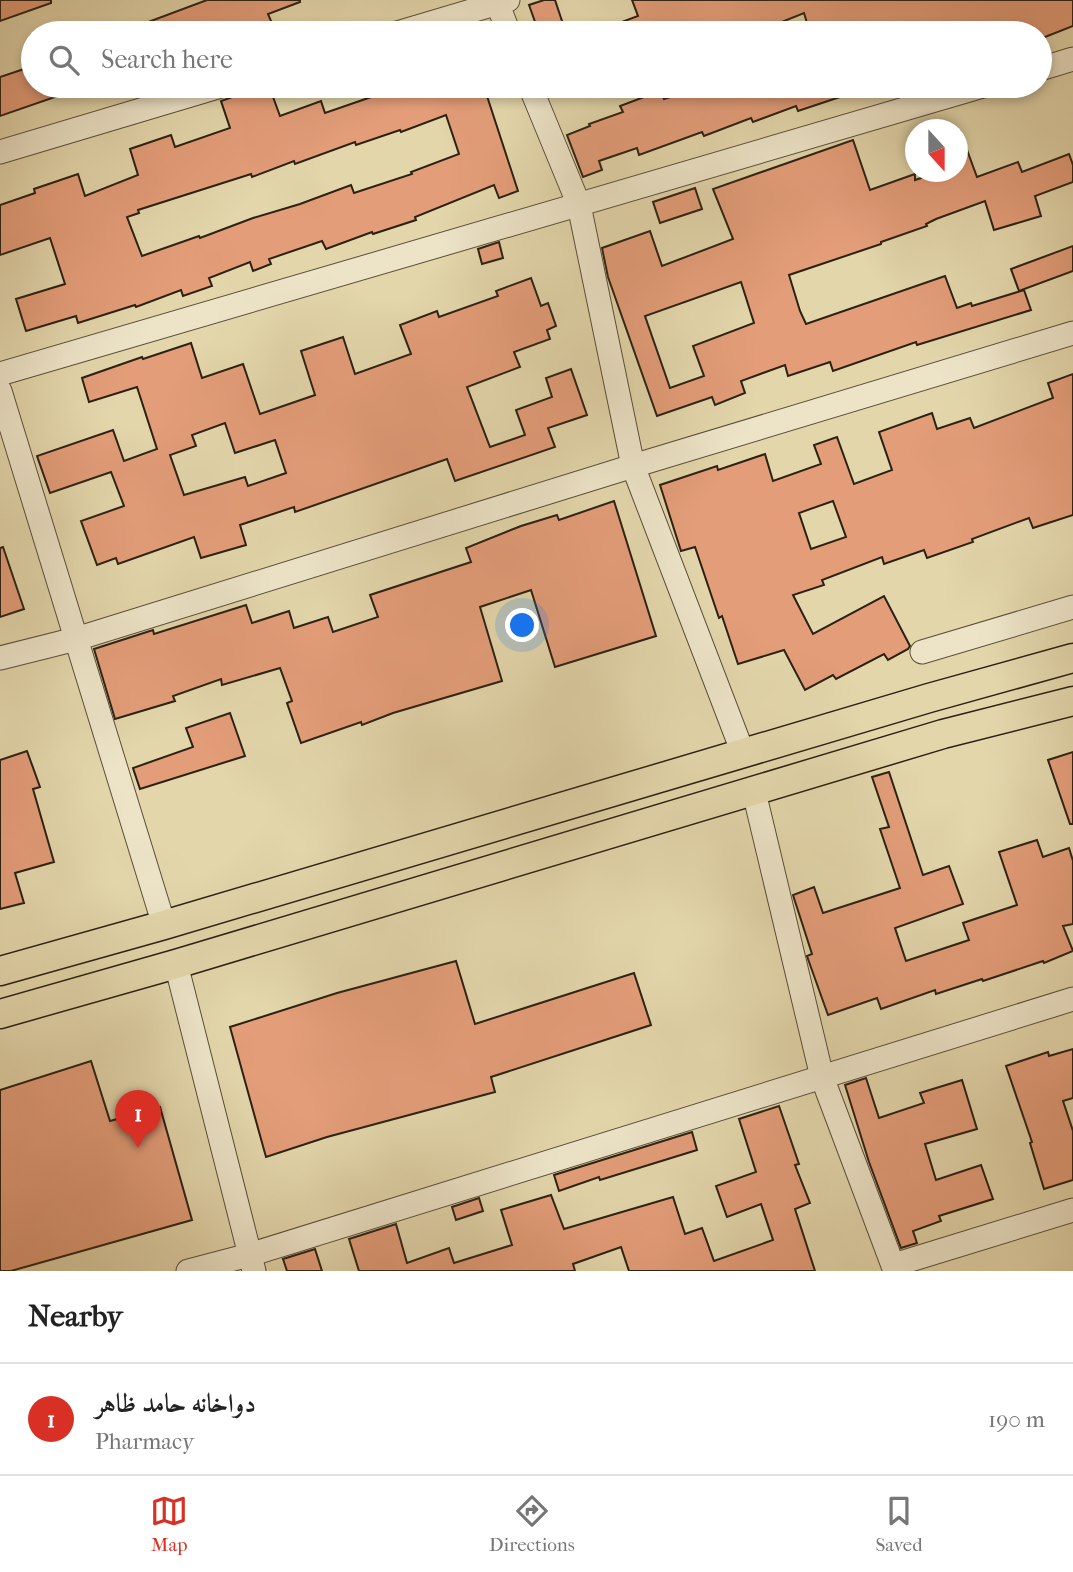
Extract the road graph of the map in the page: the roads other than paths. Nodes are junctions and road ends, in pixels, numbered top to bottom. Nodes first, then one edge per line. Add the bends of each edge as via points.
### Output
1 (500, 1) edge
2 (436, 21) edge
3 (506, 21) edge
4 (1073, 59) edge
5 (1052, 65) edge
6 (181, 98) edge
7 (535, 98) edge
8 (942, 98) edge
9 (0, 152) edge
10 (579, 205) junction
11 (1073, 333) edge
12 (0, 374) edge
13 (2, 405) edge
14 (633, 466) junction
15 (1073, 607) edge
16 (76, 639) junction
17 (922, 652) dead end
18 (0, 658) edge
19 (1073, 658) edge
20 (1035, 669) junction
21 (929, 698) junction
22 (1073, 701) edge
23 (1043, 710) junction
24 (943, 734) junction
25 (743, 753) junction
26 (754, 792) junction
27 (164, 925) junction
28 (176, 964) junction
29 (0, 971) edge
30 (1073, 999) edge
31 (0, 1014) edge
32 (822, 1077) junction
33 (1073, 1210) edge
34 (251, 1263) edge
35 (895, 1268) edge
36 (188, 1271) edge

1 - 2 street
1 - 3 street
4 - 5 street
6 - 9 street
7 - 10 street
8 - 10 street
10 - 12 street
10 - 14 street
11 - 14 street
13 - 16 street
14 - 16 street
14 - 25 street
15 - 17 street
16 - 18 street
16 - 27 street
19 - 20 main road
20 - 21 main road
20 - 23 main road via 1034,691
21 - 24 main road via 946,716
21 - 25 main road
22 - 23 main road
23 - 24 main road
24 - 26 main road
25 - 27 main road
26 - 28 main road
26 - 32 street
27 - 29 main road
28 - 31 main road
28 - 34 street
30 - 32 street
32 - 34 street
32 - 35 street
33 - 35 street
34 - 36 street

